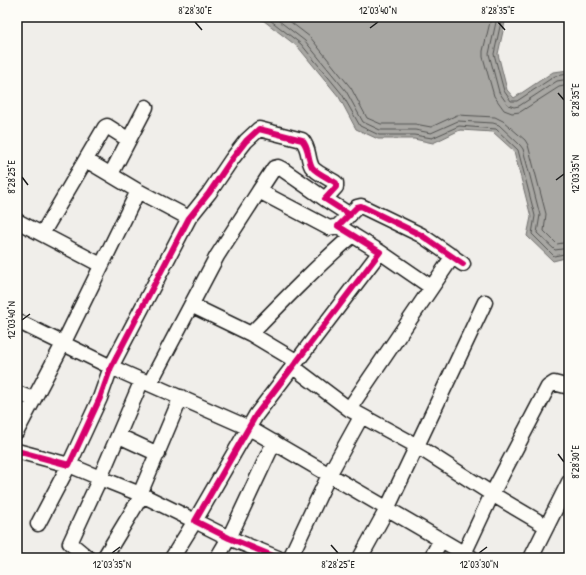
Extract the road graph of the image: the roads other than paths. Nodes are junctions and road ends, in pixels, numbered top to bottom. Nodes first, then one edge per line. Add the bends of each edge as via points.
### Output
1 (146, 107) dead end
2 (129, 140) junction
3 (86, 160) junction
4 (111, 174) junction
5 (138, 191) junction
6 (259, 191) junction
7 (325, 199) junction
8 (350, 216) junction
9 (189, 218) junction
10 (17, 221) edge
11 (338, 226) junction
12 (42, 234) junction
13 (353, 235) junction
14 (380, 252) junction
15 (101, 265) junction
16 (431, 287) junction
17 (485, 302) dead end
18 (191, 305) junction
19 (17, 321) edge
20 (251, 334) junction
21 (63, 344) junction
22 (294, 364) junction
23 (111, 368) junction
24 (146, 382) junction
25 (569, 387) edge
26 (17, 393) edge
27 (181, 397) junction
28 (33, 399) junction
29 (349, 409) junction
30 (362, 417) junction
31 (248, 428) junction
32 (17, 431) edge
33 (119, 436) junction
34 (274, 442) junction
35 (417, 446) junction
36 (17, 451) edge
37 (158, 454) junction
38 (69, 465) junction
39 (329, 475) junction
40 (100, 478) junction
41 (569, 482) edge
42 (141, 494) junction
43 (492, 494) junction
44 (387, 509) junction
45 (195, 521) junction
46 (38, 524) dead end
47 (546, 526) junction
48 (229, 538) junction
49 (441, 540) junction
50 (466, 556) edge
51 (88, 558) edge
52 (104, 558) edge
53 (172, 558) edge
54 (218, 558) edge
55 (278, 558) edge
56 (290, 558) edge
57 (360, 558) edge
58 (431, 558) edge
59 (531, 558) edge

1 - 2 street
2 - 3 street via 106,126
2 - 4 street
3 - 4 street
3 - 12 street
4 - 5 street
5 - 9 street
5 - 15 street
6 - 7 street via 274,168 278,167
6 - 11 street via 329,228
6 - 18 street via 217,256
7 - 8 street
7 - 9 street via 336,187 336,183 312,167 307,146 302,140 259,129 246,141 210,193
8 - 11 street
8 - 16 street via 361,206 420,235 458,260
9 - 23 street
10 - 12 street
11 - 13 street
12 - 15 street
13 - 14 street
13 - 20 street via 329,255
14 - 16 street
14 - 22 street
15 - 21 street
16 - 29 street
17 - 35 street
18 - 20 street
18 - 24 street
19 - 21 street
20 - 22 street
21 - 23 street
21 - 28 street
22 - 29 street
22 - 31 street
23 - 24 street
23 - 38 street
24 - 27 street
24 - 33 street
25 - 43 street via 554,383 548,388
26 - 28 street
27 - 31 street
27 - 37 street
28 - 32 street
29 - 30 street
30 - 35 street
30 - 39 street
31 - 34 street
31 - 45 street
33 - 37 street
33 - 40 street
34 - 39 street
34 - 48 street
35 - 43 street
35 - 44 street
36 - 38 street
37 - 42 street
38 - 40 street
38 - 46 street
39 - 44 street
39 - 56 street
40 - 42 street
40 - 51 street via 70,543
41 - 47 street
42 - 45 street
42 - 52 street
43 - 47 street
43 - 50 street
44 - 49 street
44 - 57 street
45 - 48 street
45 - 53 street
47 - 59 street
48 - 54 street
48 - 55 street
49 - 50 street
49 - 58 street

